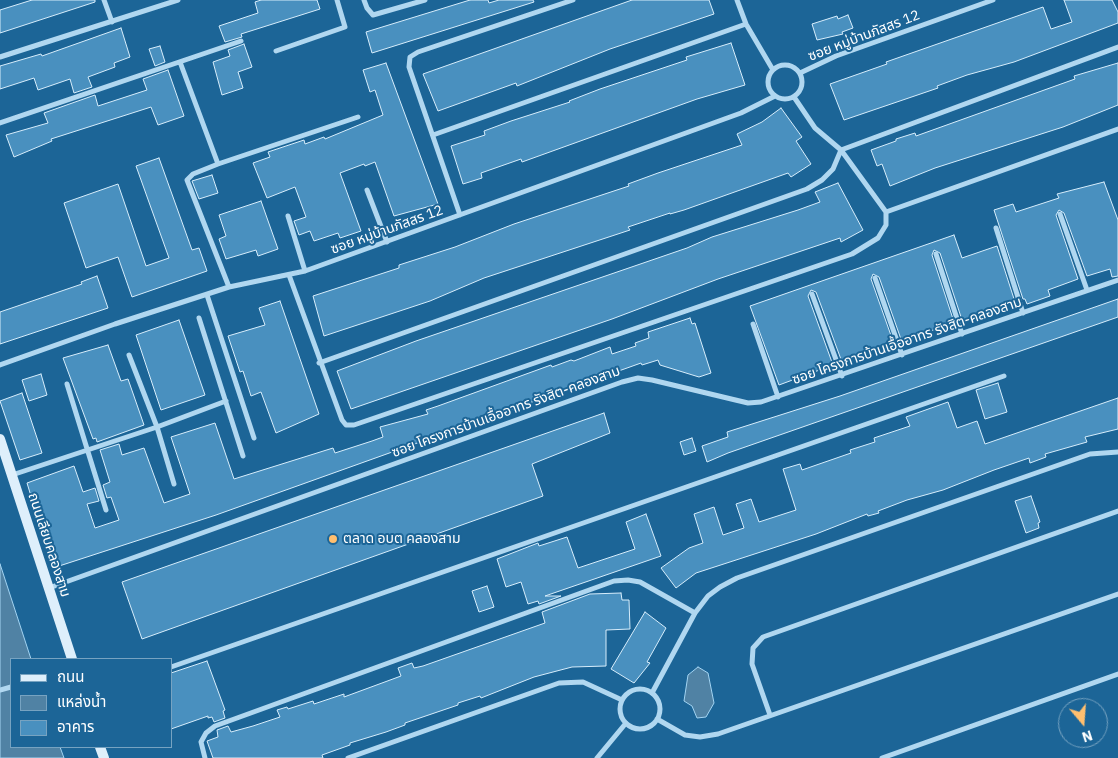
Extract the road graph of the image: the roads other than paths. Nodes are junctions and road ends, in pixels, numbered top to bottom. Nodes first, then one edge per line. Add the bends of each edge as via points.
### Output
1 (104, 0) edge
2 (178, 0) edge
3 (337, 0) edge
4 (364, 0) edge
5 (425, 0) edge
6 (573, 0) edge
7 (737, 0) edge
8 (993, 0) edge
9 (112, 22) junction
10 (746, 24) junction
11 (242, 41) dead end
12 (1118, 47) edge
13 (276, 51) dead end
14 (0, 57) edge
15 (180, 62) junction
16 (773, 70) junction
17 (800, 73) junction
18 (776, 96) junction
19 (794, 97) junction
20 (358, 116) dead end
21 (0, 123) edge
22 (1118, 129) edge
23 (433, 135) junction
24 (841, 150) junction
25 (218, 164) junction
26 (367, 190) dead end
27 (886, 212) junction
28 (1060, 214) dead end
29 (460, 215) junction
30 (288, 216) dead end
31 (996, 228) dead end
32 (387, 242) junction
33 (936, 254) dead end
34 (305, 270) junction
35 (289, 275) junction
36 (875, 278) dead end
37 (1118, 280) edge
38 (229, 287) junction
39 (1087, 290) junction
40 (812, 294) dead end
41 (207, 295) junction
42 (1023, 313) junction
43 (199, 318) dead end
44 (753, 324) dead end
45 (962, 334) junction
46 (129, 355) dead end
47 (902, 355) junction
48 (319, 363) junction
49 (0, 365) edge
50 (842, 376) junction
51 (1004, 376) dead end
52 (67, 384) dead end
53 (778, 397) junction
54 (226, 401) junction
55 (156, 427) junction
56 (254, 438) dead end
57 (0, 439) edge
58 (86, 451) junction
59 (1118, 452) edge
60 (3, 456) edge
61 (243, 456) dead end
62 (12, 475) junction
63 (174, 484) dead end
64 (106, 510) dead end
65 (1118, 511) edge
66 (48, 588) junction
67 (1118, 594) edge
68 (695, 613) junction
69 (72, 658) edge
70 (172, 667) edge
71 (1118, 674) edge
72 (652, 693) junction
73 (622, 700) junction
74 (770, 715) junction
75 (657, 719) junction
76 (626, 723) junction
77 (205, 758) edge
78 (348, 758) edge
79 (597, 758) edge
80 (882, 758) edge

1 - 9 street
2 - 9 street
3 - 13 street via 345,27
4 - 5 street via 374,15
6 - 23 street via 410,57 409,66
7 - 10 street
8 - 17 street, ซอย หมู่บ้านภัสสร 12 via 836,56
9 - 14 street
10 - 16 street
10 - 23 street
11 - 15 street
12 - 24 street
15 - 21 street
15 - 25 street
16 - 17 street via 787,64
16 - 18 street via 768,76 768,84
17 - 19 street via 802,86
18 - 19 street
18 - 29 street, ซอย หมู่บ้านภัสสร 12 via 741,113
19 - 24 street via 815,128
20 - 25 street
22 - 27 street
23 - 29 street
24 - 27 street
24 - 48 street via 833,169 807,189
25 - 38 street via 186,180
26 - 32 street
27 - 48 street via 886,225 878,238 852,254 354,425 346,425 342,420
28 - 39 street
29 - 32 street, ซอย หมู่บ้านภัสสร 12
30 - 34 street
31 - 42 street
32 - 34 street, ซอย หมู่บ้านภัสสร 12
33 - 45 street
34 - 35 street, ซอย หมู่บ้านภัสสร 12
35 - 38 street, ซอย หมู่บ้านภัสสร 12
35 - 48 street
36 - 47 street
37 - 39 street, ซอย โครงการบ้านเอื้ออาทร รังสิต-คลองสาม
38 - 41 street, ซอย หมู่บ้านภัสสร 12
39 - 42 street, ซอย โครงการบ้านเอื้ออาทร รังสิต-คลองสาม
40 - 50 street
41 - 49 street, ซอย หมู่บ้านภัสสร 12
41 - 56 street
42 - 45 street, ซอย โครงการบ้านเอื้ออาทร รังสิต-คลองสาม
43 - 54 street
44 - 53 street
45 - 47 street, ซอย โครงการบ้านเอื้ออาทร รังสิต-คลองสาม
46 - 55 street
47 - 50 street, ซอย โครงการบ้านเอื้ออาทร รังสิต-คลองสาม
50 - 53 street, ซอย โครงการบ้านเอื้ออาทร รังสิต-คลองสาม
51 - 70 street
52 - 58 street
53 - 66 street, ซอย โครงการบ้านเอื้ออาทร รังสิต-คลองสาม via 748,403 652,380 638,378 622,382
54 - 55 street
54 - 61 street
55 - 58 street
55 - 63 street
57 - 60 main road, ถนนเลียบคลองสาม
58 - 62 street
58 - 64 street
59 - 68 street via 1090,454 737,578 708,596
60 - 62 main road, ถนนเลียบคลองสาม
62 - 66 main road, ถนนเลียบคลองสาม
65 - 74 street via 763,637 753,648 752,664
66 - 69 main road, ถนนเลียบคลองสาม
67 - 74 street
68 - 72 street
68 - 77 street via 640,582 614,581 215,726 201,742
71 - 80 street
72 - 73 street via 640,689
72 - 75 street via 660,707
73 - 76 street via 621,714
73 - 78 street via 583,682 559,683
74 - 75 street via 718,734 700,737 685,735
75 - 76 street via 643,728
76 - 79 street

